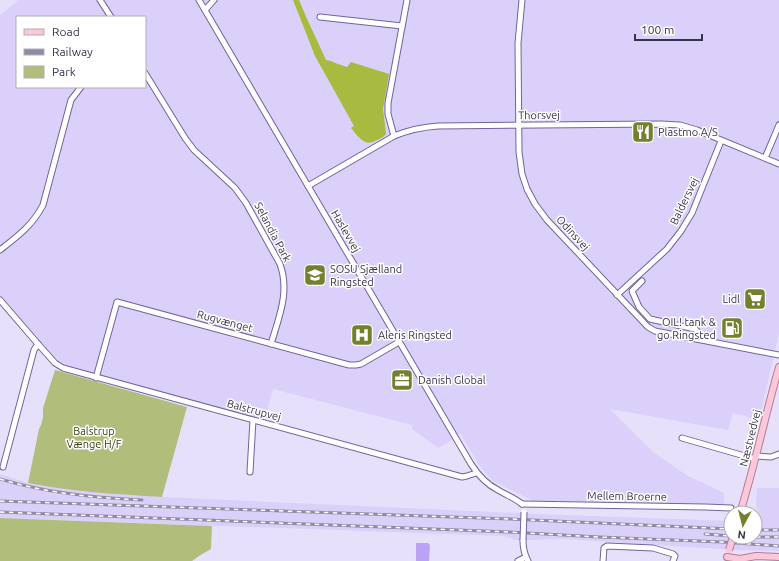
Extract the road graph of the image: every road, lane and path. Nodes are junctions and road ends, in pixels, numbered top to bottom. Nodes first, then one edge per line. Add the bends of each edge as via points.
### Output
1 (100, 0) edge
2 (199, 0) edge
3 (407, 0) edge
4 (522, 0) edge
5 (211, 1) edge
6 (205, 10) junction
7 (110, 16) edge
8 (320, 17) dead end
9 (402, 26) junction
10 (146, 75) edge
11 (80, 88) edge
12 (519, 125) junction
13 (779, 125) edge
14 (394, 136) junction
15 (721, 141) junction
16 (765, 158) junction
17 (779, 164) edge
18 (308, 186) junction
19 (0, 250) edge
20 (642, 281) dead end
21 (617, 295) junction
22 (0, 300) edge
23 (643, 311) junction
24 (638, 316) junction
25 (696, 339) junction
26 (399, 342) junction
27 (38, 344) junction
28 (271, 344) junction
29 (779, 355) edge
30 (779, 367) edge
31 (96, 378) junction
32 (253, 420) junction
33 (682, 438) dead end
34 (779, 454) edge
35 (756, 458) junction
36 (3, 467) dead end
37 (250, 472) dead end
38 (476, 472) junction
39 (522, 504) junction
40 (742, 505) edge
41 (723, 508) edge
42 (731, 545) edge
43 (766, 557) junction
44 (779, 557) edge
45 (527, 559) edge
46 (727, 559) edge
47 (518, 561) edge
48 (603, 561) edge
49 (673, 561) edge
50 (748, 561) edge

1 - 7 street
2 - 6 street, Haslevvej
3 - 9 street
4 - 12 street, Odinsvej via 518,43
5 - 6 street
6 - 18 street, Haslevvej
8 - 9 street
9 - 14 street via 388,103
10 - 28 street, Selandia Park via 194,150 235,188 246,203 280,264 285,290
11 - 19 street via 71,100 43,205 32,222
12 - 14 street, Thorsvej via 424,127
12 - 15 street, Thorsvej via 680,125
12 - 21 street, Odinsvej via 522,174 535,204
13 - 16 street
14 - 18 street, Thorsvej
15 - 16 street, Thorsvej
15 - 21 street, Baldersvej via 692,213 681,231 667,249
16 - 17 street, Thorsvej
18 - 26 street, Haslevvej
20 - 23 street via 632,292
21 - 24 street, Odinsvej
22 - 27 street, Balstrupvej
23 - 24 street
23 - 25 street via 650,319 696,329
24 - 25 street, Odinsvej via 655,331
25 - 29 street, Odinsvej
26 - 28 street, Rugvænget via 356,365
26 - 38 street, Haslevvej
27 - 31 street, Balstrupvej via 55,363
27 - 36 street via 34,350
28 - 31 street, Rugvænget via 117,302
30 - 35 main road, Næstvedvej
31 - 32 street, Balstrupvej
32 - 37 street
32 - 38 street, Balstrupvej via 462,477
33 - 35 street
34 - 35 street
35 - 40 main road, Næstvedvej
38 - 39 street via 496,490
39 - 41 street, Mellem Broerne
39 - 45 street, bridge via 523,540
42 - 46 main road, bridge
43 - 44 main road
43 - 46 main road
43 - 50 main road
45 - 47 street
48 - 49 street via 604,548 607,546 653,548 673,554

